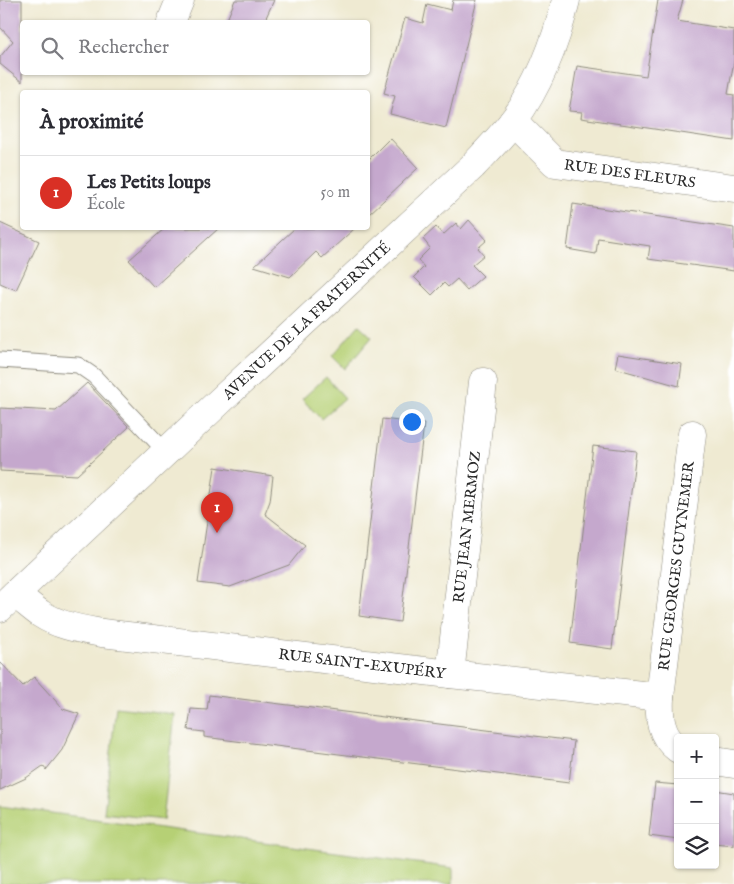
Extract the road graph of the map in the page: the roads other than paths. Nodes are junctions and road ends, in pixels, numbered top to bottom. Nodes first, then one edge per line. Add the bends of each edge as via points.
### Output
1 (180, 0) edge
2 (566, 0) edge
3 (172, 20) edge
4 (513, 121) junction
5 (734, 188) edge
6 (0, 360) edge
7 (483, 382) dead end
8 (692, 434) dead end
9 (166, 452) junction
10 (8, 601) edge
11 (450, 674) junction
12 (660, 697) junction
13 (674, 745) edge
14 (719, 762) edge
15 (734, 764) edge

1 - 3 street
2 - 4 street, AVENUE DE LA FRATERNITÉ via 549,56
4 - 5 street, RUE DES FLEURS via 556,163
4 - 9 street, AVENUE DE LA FRATERNITÉ via 473,166
6 - 9 lane via 78,365 94,376
7 - 11 street, RUE JEAN MERMOZ
8 - 12 street, RUE GEORGES GUYNEMER
9 - 10 street, AVENUE DE LA FRATERNITÉ
10 - 11 street, RUE SAINT-EXUPÉRY via 82,630
11 - 12 street, RUE SAINT-EXUPÉRY
12 - 13 street via 661,725 666,738
14 - 15 street

